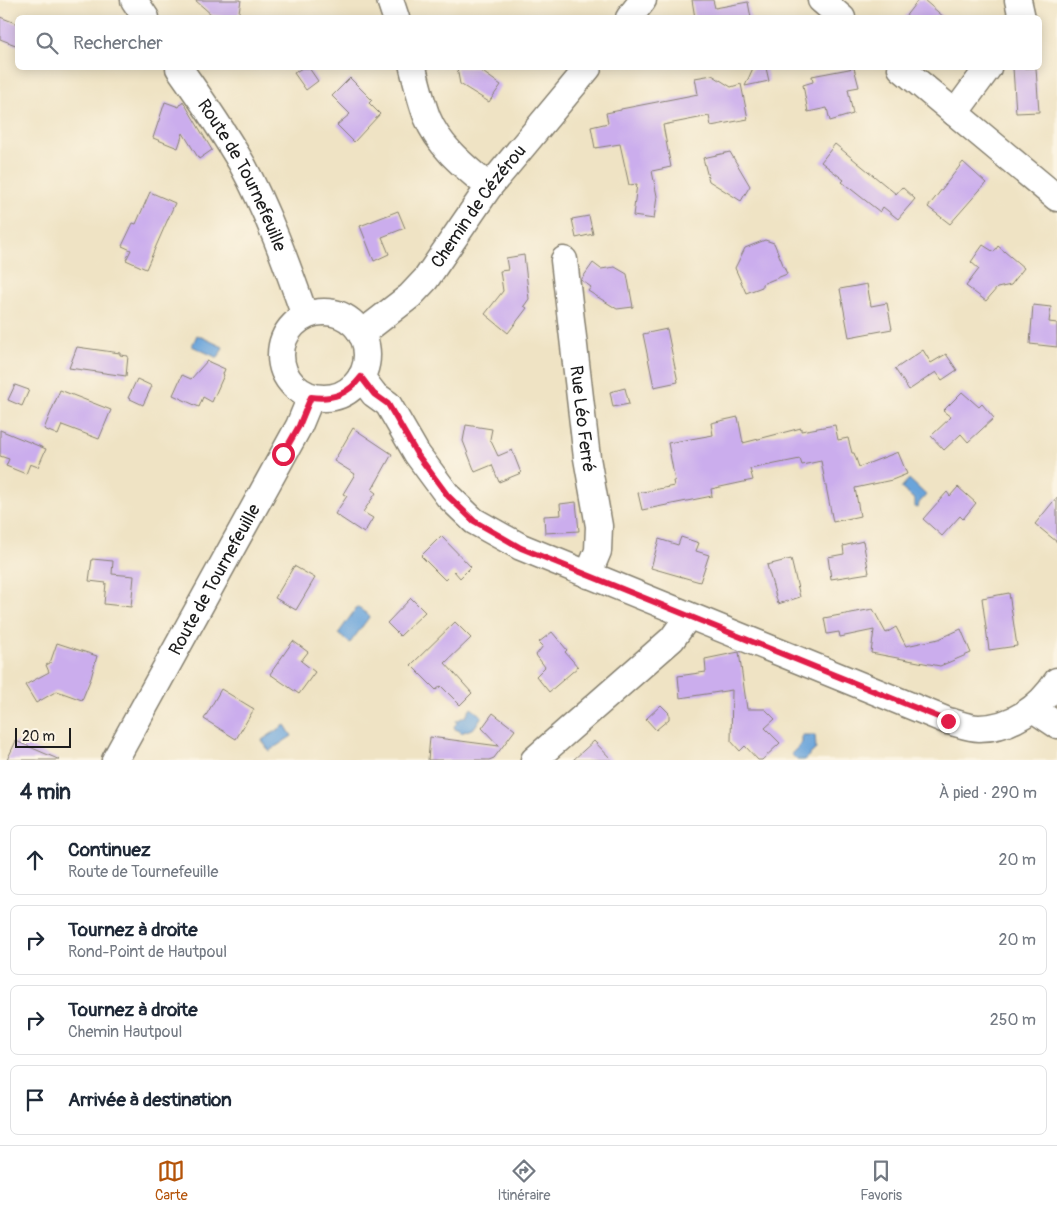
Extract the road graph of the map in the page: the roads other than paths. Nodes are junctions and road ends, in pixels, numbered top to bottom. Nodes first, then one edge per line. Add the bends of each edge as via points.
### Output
1 (134, 0) edge
2 (390, 0) edge
3 (644, 0) edge
4 (821, 0) edge
5 (1018, 0) edge
6 (144, 15) edge
7 (395, 15) edge
8 (632, 15) edge
9 (838, 15) edge
10 (1021, 15) edge
11 (181, 70) edge
12 (413, 70) edge
13 (586, 70) edge
14 (903, 70) edge
15 (987, 70) edge
16 (955, 113) junction
17 (489, 187) junction
18 (1057, 198) edge
19 (564, 260) dead end
20 (305, 316) junction
21 (361, 334) junction
22 (361, 377) junction
23 (311, 397) junction
24 (588, 575) junction
25 (687, 615) junction
26 (1057, 681) edge
27 (1033, 709) junction
28 (1057, 725) edge
29 (114, 760) edge
30 (534, 760) edge

1 - 6 street
2 - 7 street
3 - 8 street
4 - 9 street
5 - 10 street
11 - 20 street, Route de Tournefeuille via 220,128 249,180 276,238
12 - 17 street via 437,136 455,158
13 - 17 street, Chemin de Cézérou
14 - 16 street
15 - 16 street
16 - 18 street
17 - 21 street, Chemin de Cézérou via 426,279 410,296
19 - 24 street, Rue Léo Ferré via 587,458 599,526 598,551
20 - 21 street via 327,312 338,314
20 - 23 street via 287,332 280,357 288,379
21 - 22 street via 367,355
22 - 23 street via 342,394 329,398
22 - 24 street via 374,394 388,404 430,474 474,521 513,544
23 - 29 street, Route de Tournefeuille via 299,426
24 - 25 street
25 - 27 street via 948,721 977,728 1004,725
25 - 30 street via 672,639
26 - 27 street
27 - 28 street

